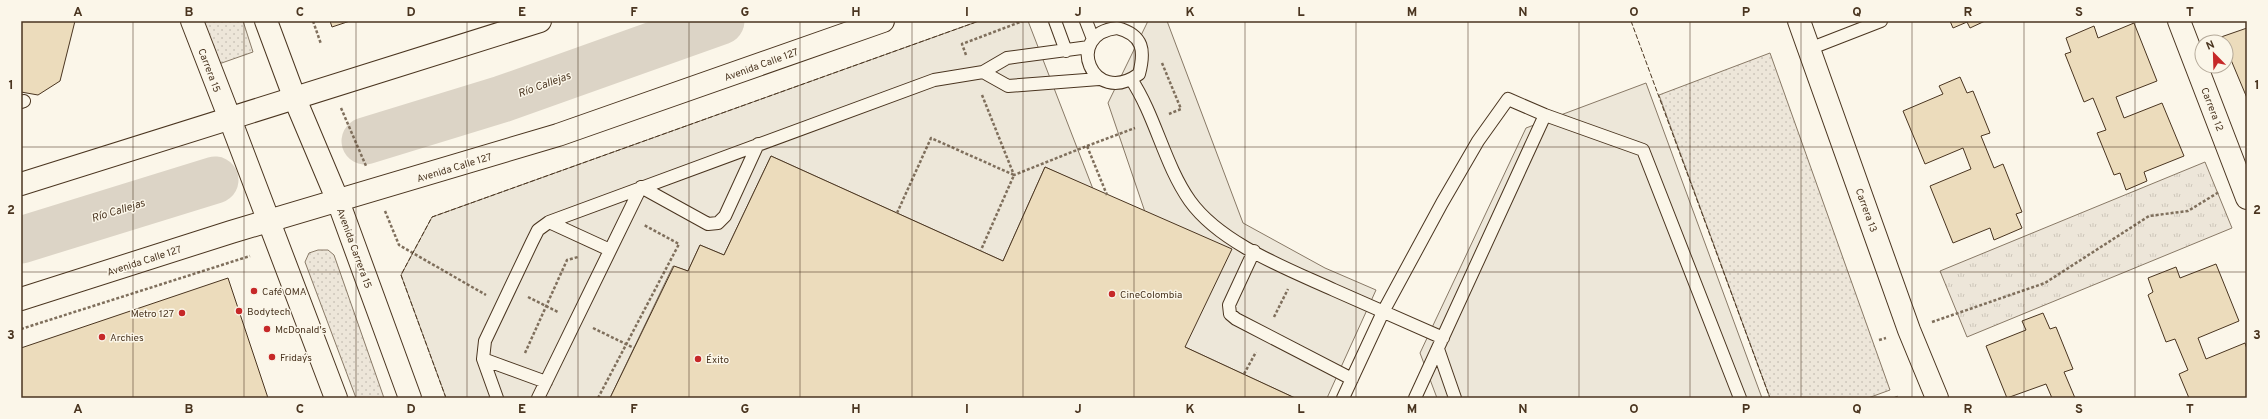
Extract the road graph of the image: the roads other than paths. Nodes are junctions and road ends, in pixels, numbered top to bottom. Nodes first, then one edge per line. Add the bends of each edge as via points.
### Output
1 (192, 21) edge
2 (266, 21) edge
3 (540, 21) edge
4 (883, 21) edge
5 (1055, 21) edge
6 (1086, 21) edge
7 (1799, 21) edge
8 (1881, 21) edge
9 (2179, 21) edge
10 (1124, 26) edge
11 (1091, 43) junction
12 (1809, 49) junction
13 (1066, 51) junction
14 (978, 72) junction
15 (1099, 79) junction
16 (1130, 79) junction
17 (295, 99) junction
18 (1546, 115) junction
19 (230, 119) junction
20 (758, 144) junction
21 (21, 184) edge
22 (2244, 185) edge
23 (640, 187) junction
24 (338, 201) junction
25 (269, 221) junction
26 (549, 222) junction
27 (610, 250) junction
28 (1254, 251) junction
29 (21, 299) edge
30 (1383, 312) junction
31 (1440, 344) junction
32 (483, 359) junction
33 (1352, 378) junction
34 (546, 382) junction
35 (1933, 397) edge
36 (336, 398) edge
37 (410, 398) edge
38 (497, 398) edge
39 (538, 398) edge
40 (1343, 398) edge
41 (1415, 398) edge
42 (1456, 398) edge
43 (1740, 398) edge

1 - 19 main road, Carrera 15
2 - 17 main road
3 - 17 main road
4 - 24 main road, Avenida Calle 127 via 558,135
5 - 13 lane
6 - 11 lane
7 - 12 main road, Carrera 13
8 - 12 lane
9 - 22 main road, Carrera 12
10 - 11 lane via 1100,33
10 - 16 lane via 1140,43 1143,52 1139,74
11 - 13 lane
11 - 15 lane via 1088,65
12 - 35 main road, Carrera 13
13 - 14 lane via 1007,58
14 - 15 lane via 1008,86
14 - 20 lane via 934,80
15 - 16 lane via 1115,84
16 - 28 lane via 1143,100 1172,170 1192,204 1209,222
17 - 19 main road
17 - 24 main road, Avenida Carrera 15
18 - 30 lane via 1508,99 1478,141
18 - 31 lane
18 - 43 lane via 1643,150
19 - 21 main road
19 - 25 main road
20 - 23 lane
20 - 23 lane via 725,216 718,223 708,224
23 - 26 lane
23 - 27 lane
24 - 25 main road, Avenida Calle 127
24 - 37 main road, Avenida Carrera 15
25 - 29 main road, Avenida Calle 127
25 - 36 main road
26 - 27 lane
26 - 32 lane via 538,230 532,242 485,342
27 - 34 lane
28 - 30 lane
28 - 33 lane via 1230,305 1230,314
30 - 31 lane
30 - 33 lane
31 - 41 lane
31 - 42 lane
32 - 34 lane
32 - 38 lane
33 - 40 lane
34 - 39 lane

